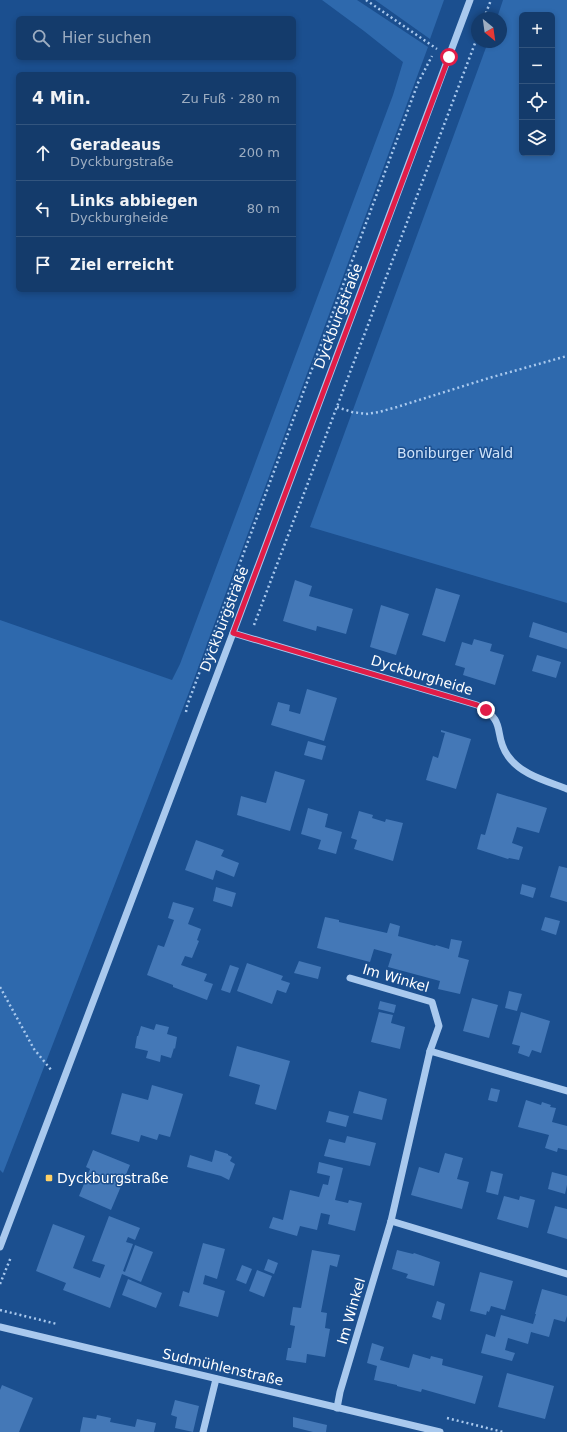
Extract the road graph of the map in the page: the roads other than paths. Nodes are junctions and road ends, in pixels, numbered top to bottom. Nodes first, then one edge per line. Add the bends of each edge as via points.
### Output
1 (470, 0) edge
2 (233, 633) junction
3 (567, 789) edge
4 (350, 978) dead end
5 (430, 1051) junction
6 (567, 1091) edge
7 (391, 1221) junction
8 (0, 1247) edge
9 (567, 1274) edge
10 (0, 1327) edge
11 (216, 1379) junction
12 (337, 1408) junction
13 (202, 1432) edge
14 (440, 1432) edge

1 - 2 street, Dyckburgstraße
2 - 3 street, Dyckburgheide via 477,705 494,717 503,749 518,768
2 - 8 street, Dyckburgstraße
4 - 5 street, Im Winkel via 432,1002 438,1026
5 - 6 street
5 - 7 street, Im Winkel
7 - 9 street
7 - 12 street, Im Winkel
10 - 11 street, Sudmühlenstraße
11 - 12 street, Sudmühlenstraße
11 - 13 street
12 - 14 street, Sudmühlenstraße

